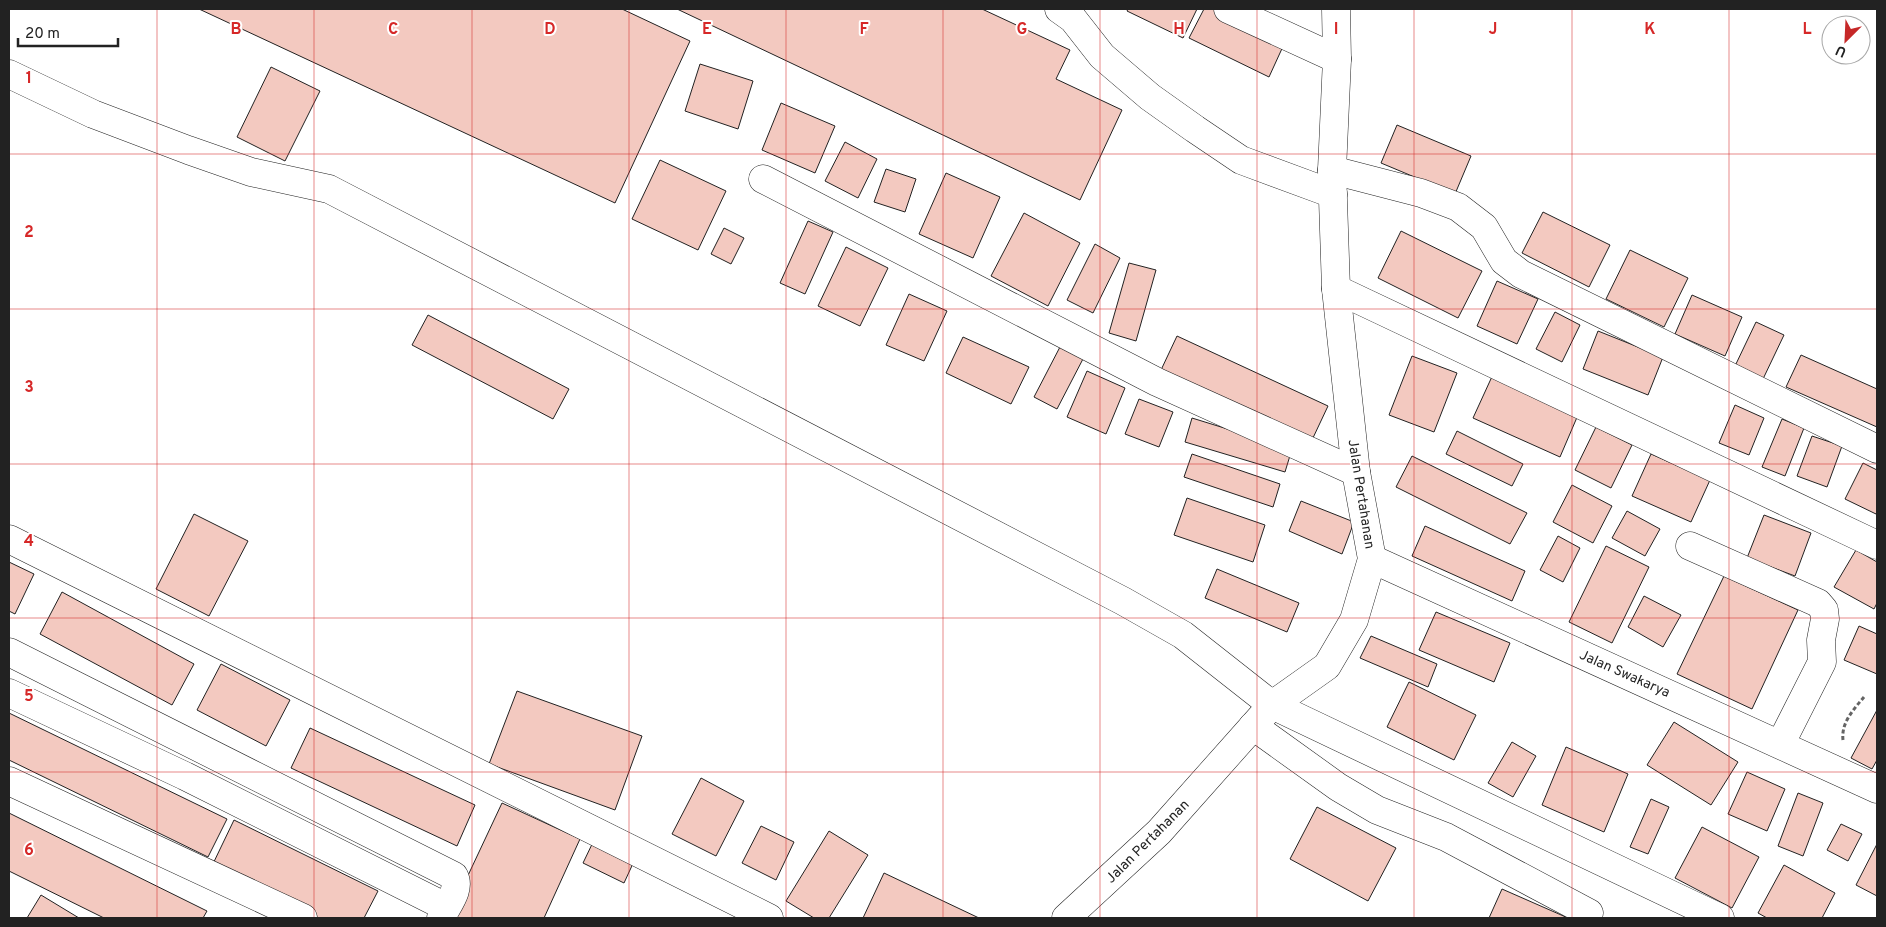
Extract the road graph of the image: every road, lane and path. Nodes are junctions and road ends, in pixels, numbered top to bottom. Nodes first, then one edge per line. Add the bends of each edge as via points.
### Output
1 (1059, 9) edge
2 (1228, 9) edge
3 (1336, 9) edge
4 (1337, 58) junction
5 (9, 74) edge
6 (763, 179) dead end
7 (1332, 182) junction
8 (1336, 289) junction
9 (1877, 449) edge
10 (1356, 472) junction
11 (9, 538) edge
12 (1877, 545) edge
13 (1690, 546) dead end
14 (1372, 559) junction
15 (9, 652) edge
16 (9, 694) edge
17 (1864, 697) dead end
18 (1272, 705) junction
19 (1253, 726) junction
20 (1781, 743) junction
21 (1847, 773) junction
22 (9, 781) edge
23 (1877, 789) edge
24 (444, 913) edge
25 (1589, 913) dead end
26 (303, 918) edge
27 (769, 918) edge
28 (1066, 918) edge
29 (1720, 918) edge

1 - 7 street via 1073,19 1102,56 1150,97 1242,160
2 - 4 street
3 - 4 street, Jalan Pertahanan
4 - 7 street, Jalan Pertahanan
5 - 18 street via 93,114 197,153 250,172 329,189 1131,606 1183,635
6 - 10 street via 1157,382
7 - 8 street, Jalan Pertahanan
7 - 9 street via 1421,193 1458,207 1484,227 1504,260 1521,274
8 - 10 street, Jalan Pertahanan
8 - 12 street
10 - 14 street, Jalan Pertahanan
11 - 27 street
13 - 20 street via 1818,603 1824,610 1822,662
14 - 18 street, Jalan Pertahanan via 1354,620 1327,666
14 - 20 street, Jalan Swakarya
15 - 24 street via 454,876 457,889
16 - 24 street via 185,776
17 - 21 path via 1851,711 1842,731
18 - 19 street, Jalan Pertahanan
18 - 29 street
19 - 25 street via 1376,810 1446,837
19 - 28 street, Jalan Pertahanan via 1159,832
20 - 21 street, Jalan Swakarya
21 - 23 street, Jalan Swakarya
22 - 26 street

